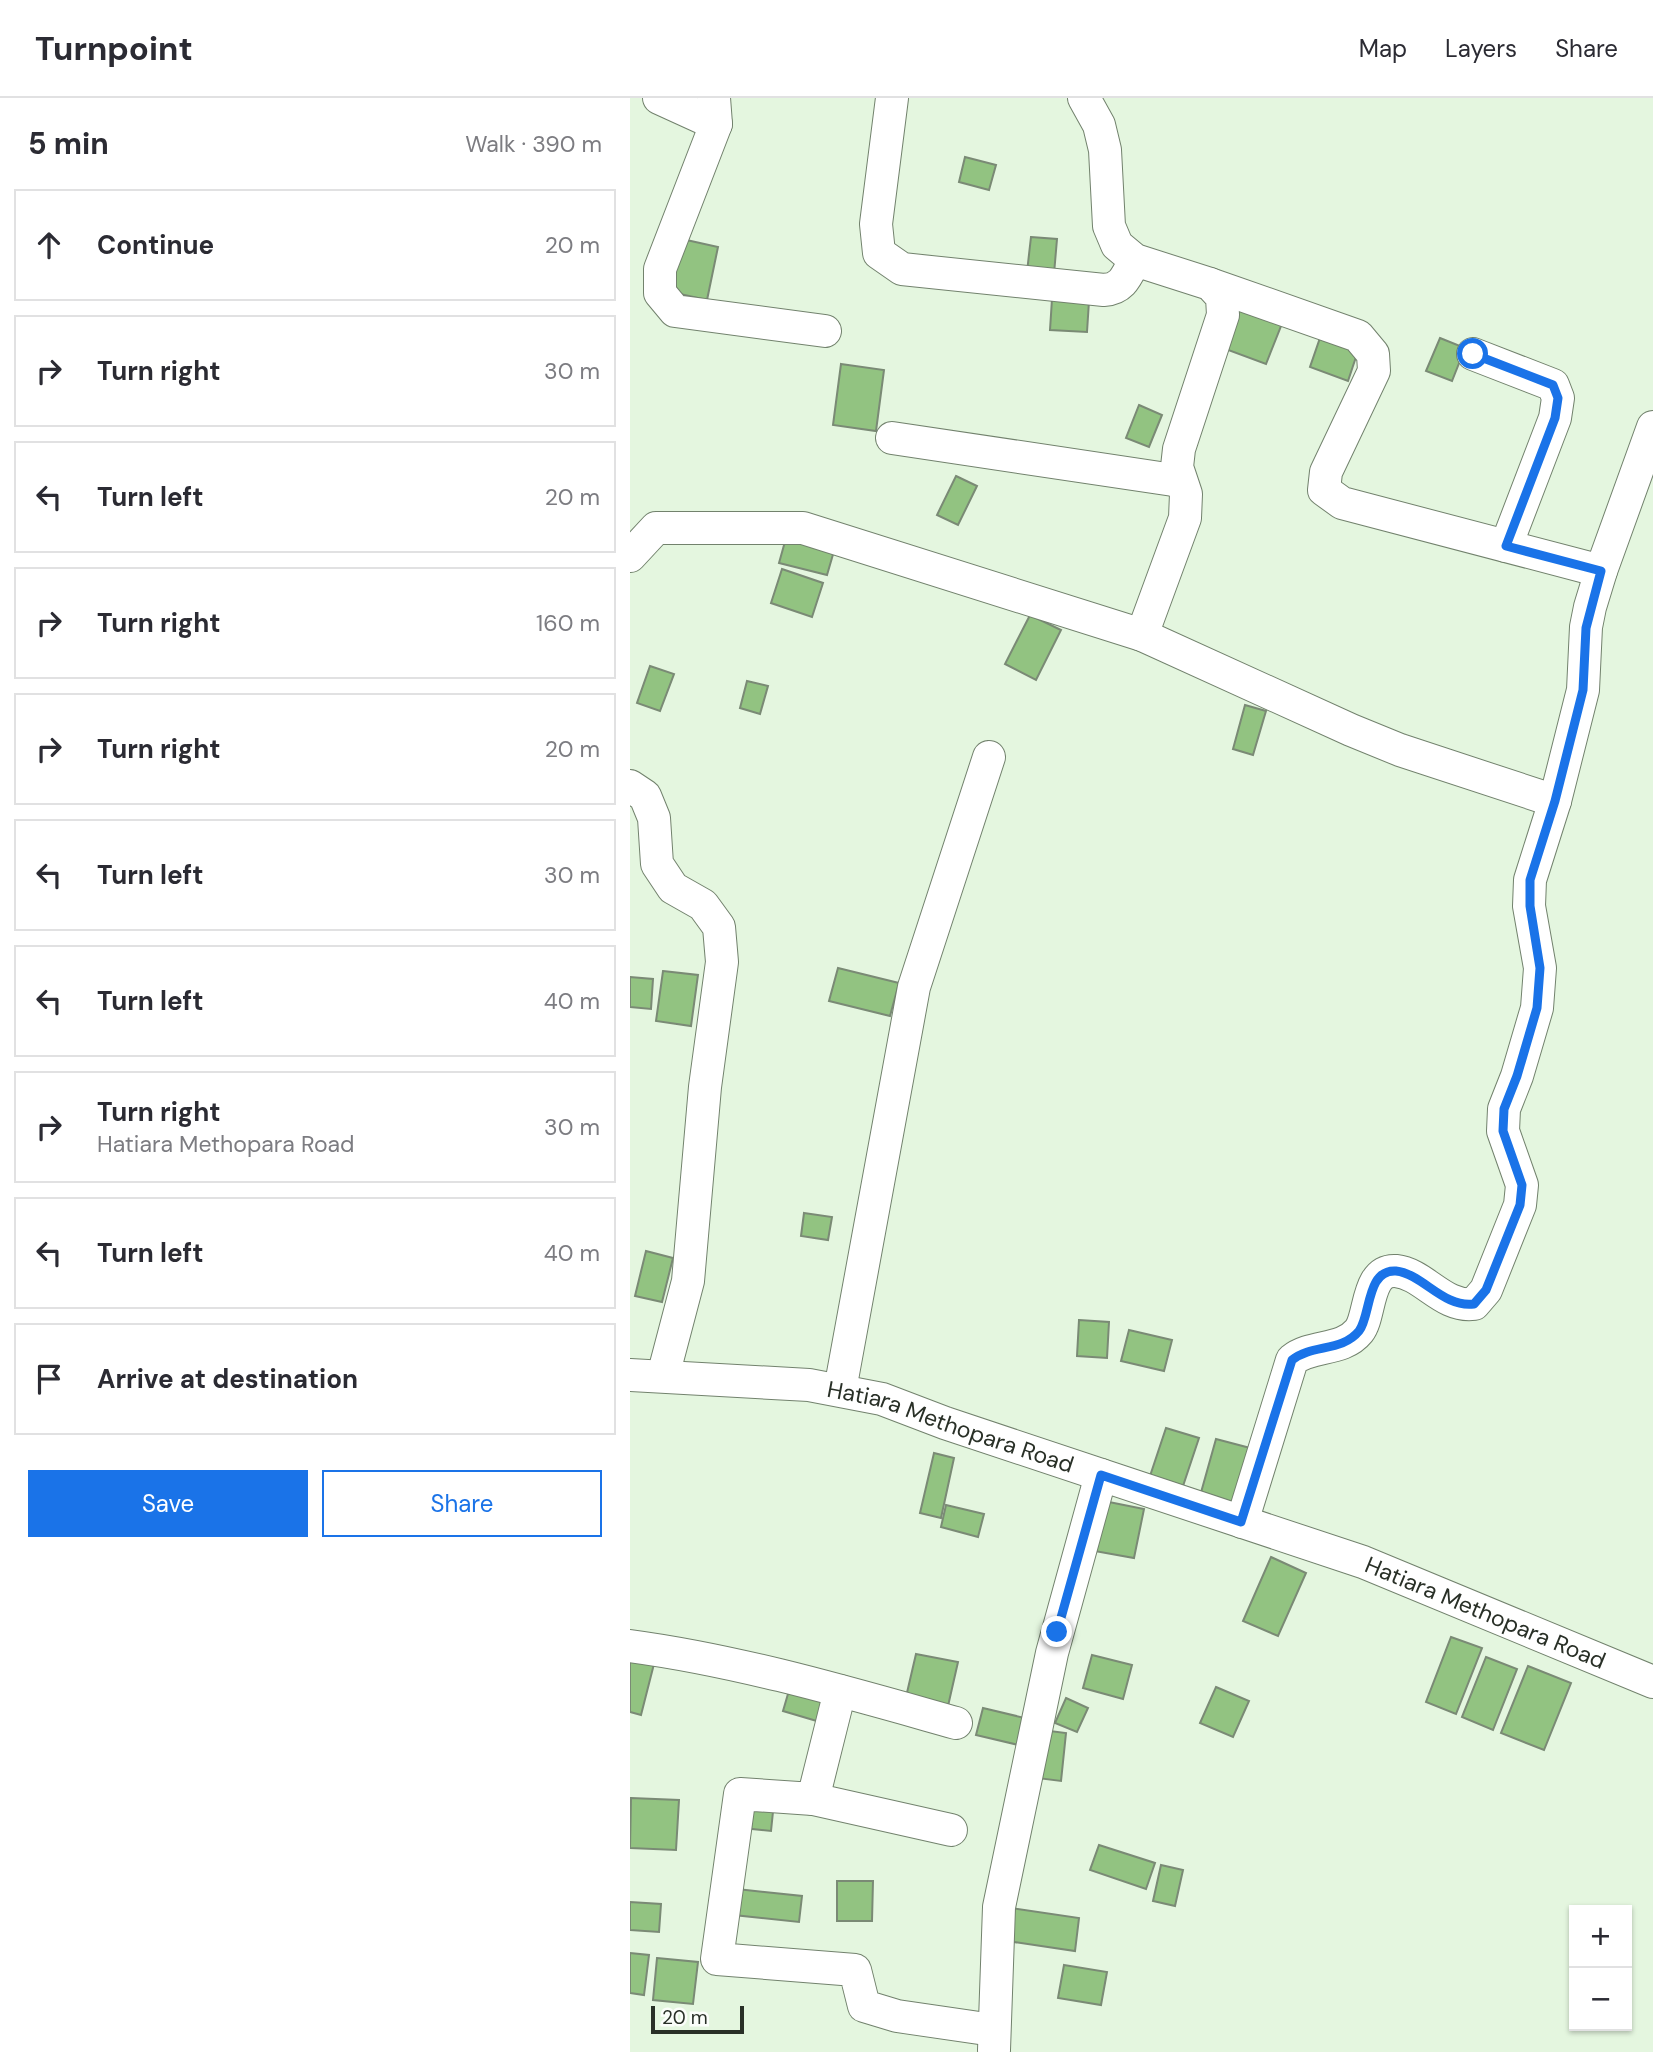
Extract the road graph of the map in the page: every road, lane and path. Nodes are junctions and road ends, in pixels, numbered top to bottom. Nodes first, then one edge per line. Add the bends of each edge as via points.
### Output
1 (659, 98) edge
2 (892, 98) edge
3 (1083, 98) edge
4 (715, 111) edge
5 (1135, 260) junction
6 (1210, 284) junction
7 (825, 331) dead end
8 (1473, 354) dead end
9 (1653, 427) edge
10 (892, 438) dead end
11 (1180, 481) junction
12 (1506, 546) junction
13 (630, 556) edge
14 (1601, 571) junction
15 (1142, 635) junction
16 (989, 757) dead end
17 (630, 786) edge
18 (1555, 801) junction
19 (630, 1375) edge
20 (663, 1377) junction
21 (840, 1390) junction
22 (1101, 1475) junction
23 (1241, 1522) junction
24 (630, 1646) edge
25 (1653, 1682) edge
26 (840, 1691) junction
27 (957, 1723) dead end
28 (813, 1799) junction
29 (951, 1830) dead end
30 (993, 2041) edge

1 - 4 street
2 - 5 street via 876,224 879,253 902,270 1113,290 1122,284
3 - 5 street via 1099,125 1105,150 1109,226 1117,245
4 - 7 street via 660,269 660,293 675,311
5 - 6 street
6 - 11 street via 1222,297 1223,315 1179,449
6 - 12 street via 1358,336 1373,355 1374,372 1326,472 1324,491 1342,503
8 - 12 street via 1553,385 1558,398 1555,418
9 - 14 street
10 - 11 street
11 - 15 street via 1186,494 1185,518
12 - 14 street
13 - 15 street via 656,528 803,528
14 - 18 street via 1586,628 1583,690
15 - 18 street via 1350,730
16 - 21 street via 914,987
17 - 20 street via 645,796 654,818 657,864 673,888 704,905 719,927 722,962 705,1087 688,1281
18 - 23 street via 1530,880 1540,968 1537,1008 1504,1109 1503,1131 1522,1185 1520,1205 1486,1290 1474,1304 1465,1305 1406,1275 1387,1272 1375,1283 1361,1329 1347,1343 1302,1352 1292,1360
19 - 20 street, Hatiara Methopara Road
20 - 21 street, Hatiara Methopara Road
21 - 22 street, Hatiara Methopara Road via 882,1399
22 - 23 street, Hatiara Methopara Road
22 - 30 street via 1052,1653 999,1906
23 - 25 street, Hatiara Methopara Road via 1363,1562
24 - 26 street via 686,1654
26 - 27 street
26 - 28 street
28 - 29 street
28 - 30 street via 740,1794 717,1959 855,1970 864,2006

